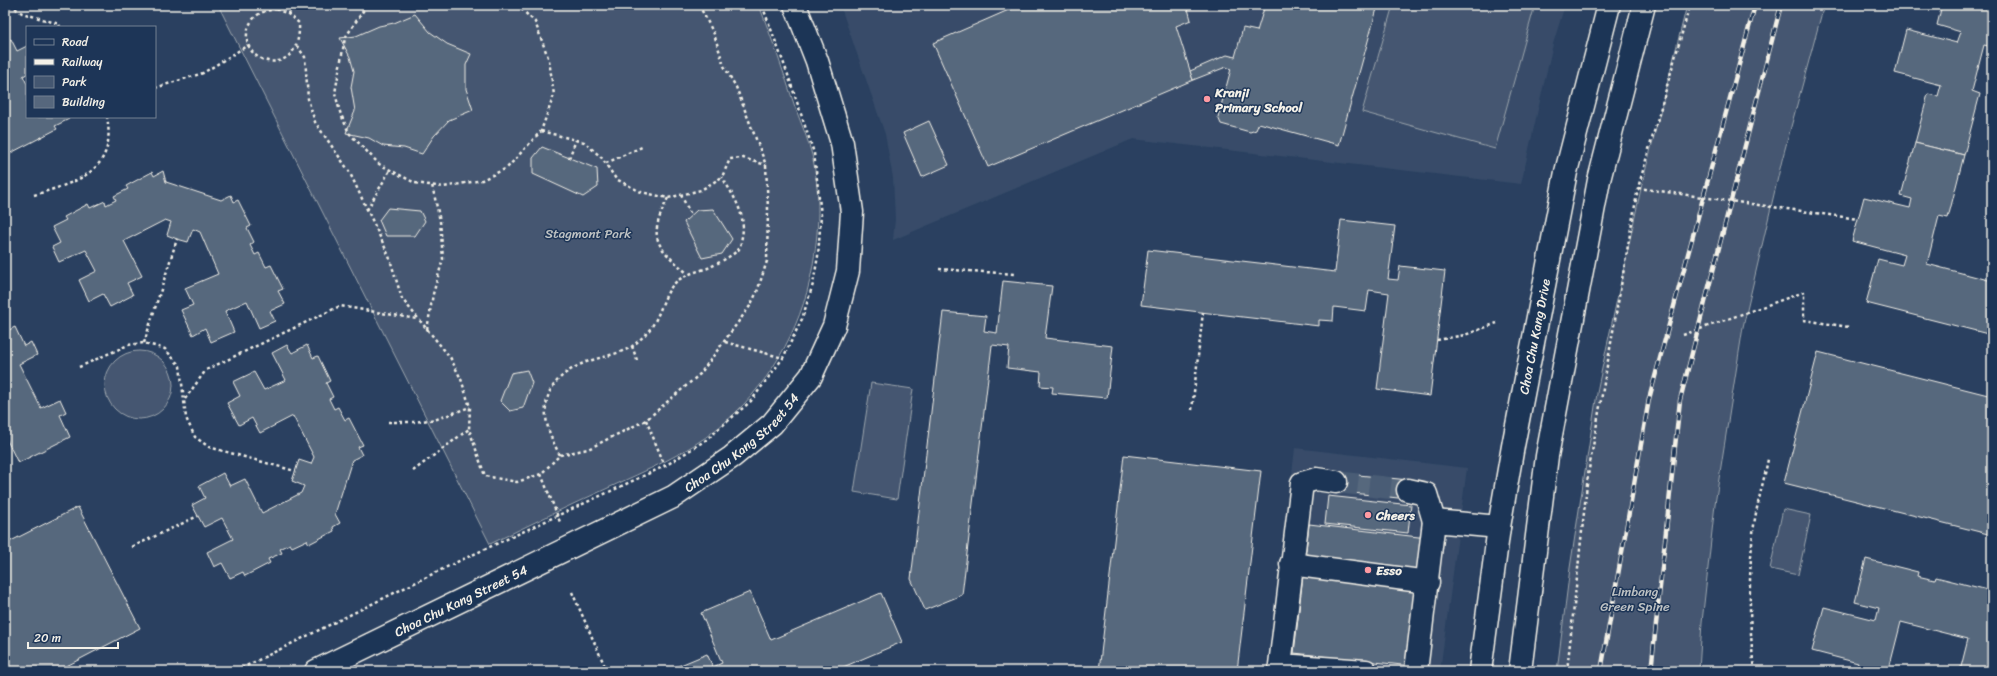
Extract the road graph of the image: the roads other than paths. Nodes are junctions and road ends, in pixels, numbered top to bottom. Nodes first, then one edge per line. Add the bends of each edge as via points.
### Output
1 (795, 5) edge
2 (1609, 5) edge
3 (1644, 5) edge
4 (1336, 482) tunnel mouth
5 (1408, 490) tunnel mouth
6 (1434, 521) junction
7 (1499, 527) junction
8 (1291, 564) junction
9 (1428, 582) junction
10 (316, 671) edge
11 (1366, 671) edge
12 (1416, 671) edge
13 (1480, 671) edge
14 (1520, 671) edge

1 - 10 main road, Choa Chu Kang Street 54 via 817,61 842,143 852,212 848,272 834,326 811,376 772,424 732,457 673,497
2 - 7 main road, Choa Chu Kang Drive via 1566,172
3 - 14 main road via 1599,180 1547,456
4 - 8 main road via 1316,479 1302,483
5 - 6 main road via 1426,494
6 - 7 main road
6 - 9 main road
7 - 13 main road, Choa Chu Kang Drive
8 - 9 main road
8 - 11 main road via 1280,665
9 - 12 main road

